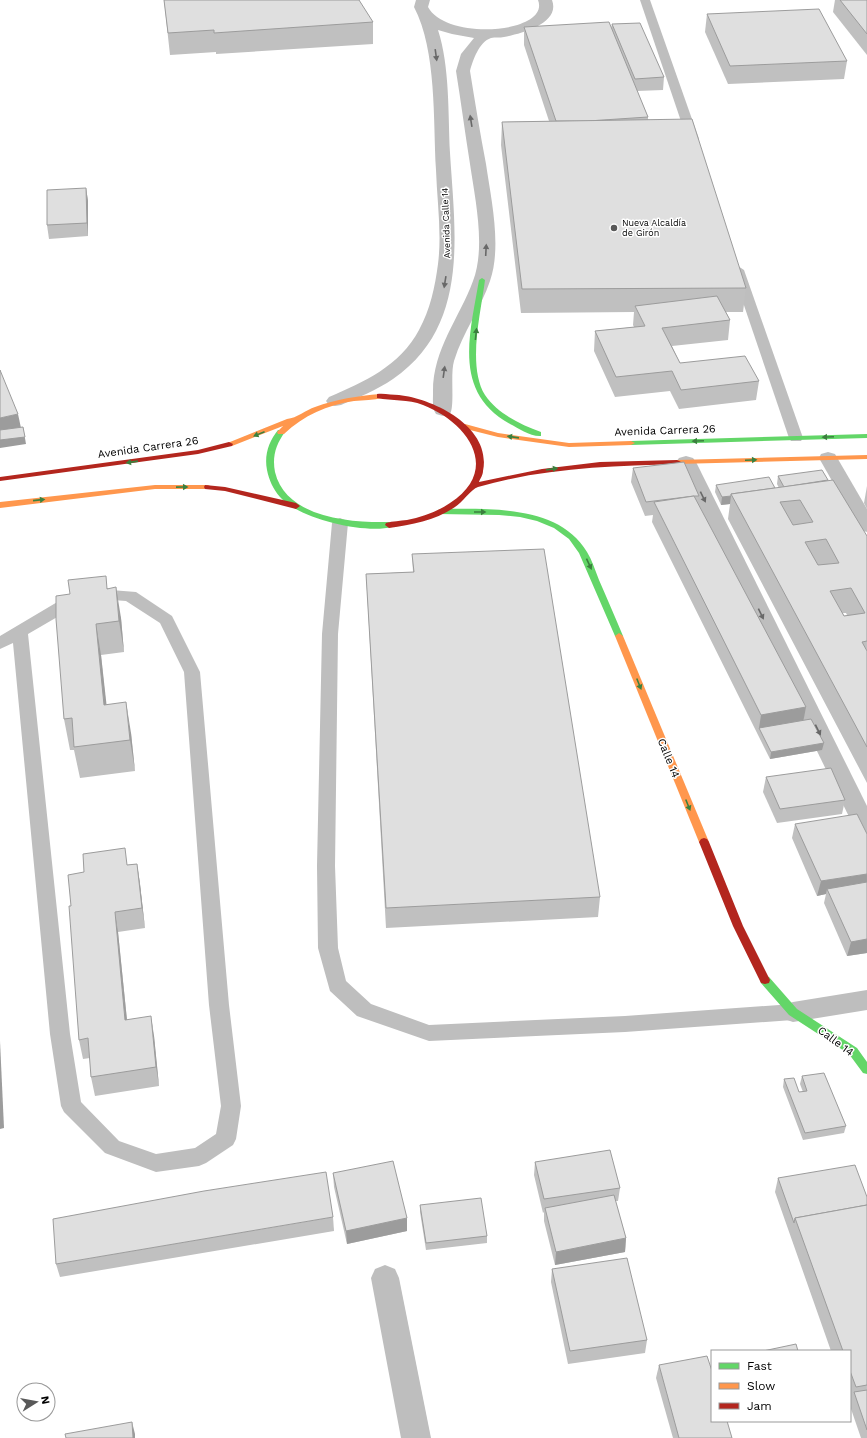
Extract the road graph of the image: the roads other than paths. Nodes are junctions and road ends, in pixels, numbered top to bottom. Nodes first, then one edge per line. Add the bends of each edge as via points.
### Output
1 (423, 0) edge
2 (545, 0) edge
3 (645, 0) edge
4 (427, 17) junction
5 (487, 34) junction
6 (697, 151) edge
7 (733, 256) edge
8 (482, 280) junction
9 (335, 401) junction
10 (443, 410) junction
11 (295, 419) junction
12 (466, 426) junction
13 (867, 436) edge
14 (796, 438) junction
15 (569, 445) junction
16 (867, 457) edge
17 (828, 458) junction
18 (686, 462) junction
19 (0, 479) edge
20 (473, 486) junction
21 (0, 505) edge
22 (296, 506) junction
23 (441, 512) junction
24 (340, 523) junction
25 (867, 526) edge
26 (20, 632) junction
27 (0, 643) edge
28 (867, 829) edge
29 (867, 1000) edge
30 (793, 1012) junction
31 (867, 1070) edge
32 (385, 1278) dead end
33 (416, 1438) edge

1 - 4 street, Avenida Calle 14 via 421,7
2 - 5 street via 546,13 538,21 525,28
3 - 6 lane
4 - 5 street via 451,30
4 -> 9 street, Avenida Calle 14 via 433,36 438,79 448,246 443,293 429,327 415,351 394,370 368,386
8 -> 5 street via 487,221 463,71 466,56 474,44
7 - 14 lane
10 -> 8 street via 442,383 445,362
15 -> 8 main road via 526,430 505,418 489,404 476,385 473,355
9 - 10 main road via 380,396 424,403
9 - 11 main road
10 - 12 main road
11 -> 19 main road, Avenida Carrera 26 via 238,442 198,452
11 - 22 main road via 280,432 268,462 272,478 281,493
15 -> 12 main road, Avenida Carrera 26 via 498,435
12 - 20 main road via 476,439 481,455 480,470
13 -> 14 main road, Avenida Carrera 26
14 -> 15 main road, Avenida Carrera 26
16 - 17 main road
18 -> 17 main road
17 - 25 street
20 -> 18 main road via 573,466
18 -> 28 street
20 - 23 main road via 459,500
21 -> 22 main road via 155,487 195,486 225,488
22 - 24 main road via 316,516
23 - 24 main road via 392,525
23 -> 30 main road, Calle 14 via 489,512 526,516 558,526 577,542 589,563 738,926 763,977
24 - 30 lane via 330,634 326,866 328,948 337,984 364,1010 429,1033 625,1024
26 - 26 lane via 65,605 98,594 130,596 166,620 192,672 219,1005 231,1106 226,1139 198,1157 156,1163 112,1147 71,1106 60,1034
26 - 27 lane
29 - 30 street
30 - 31 main road, Calle 14 via 853,1051
32 - 33 street

